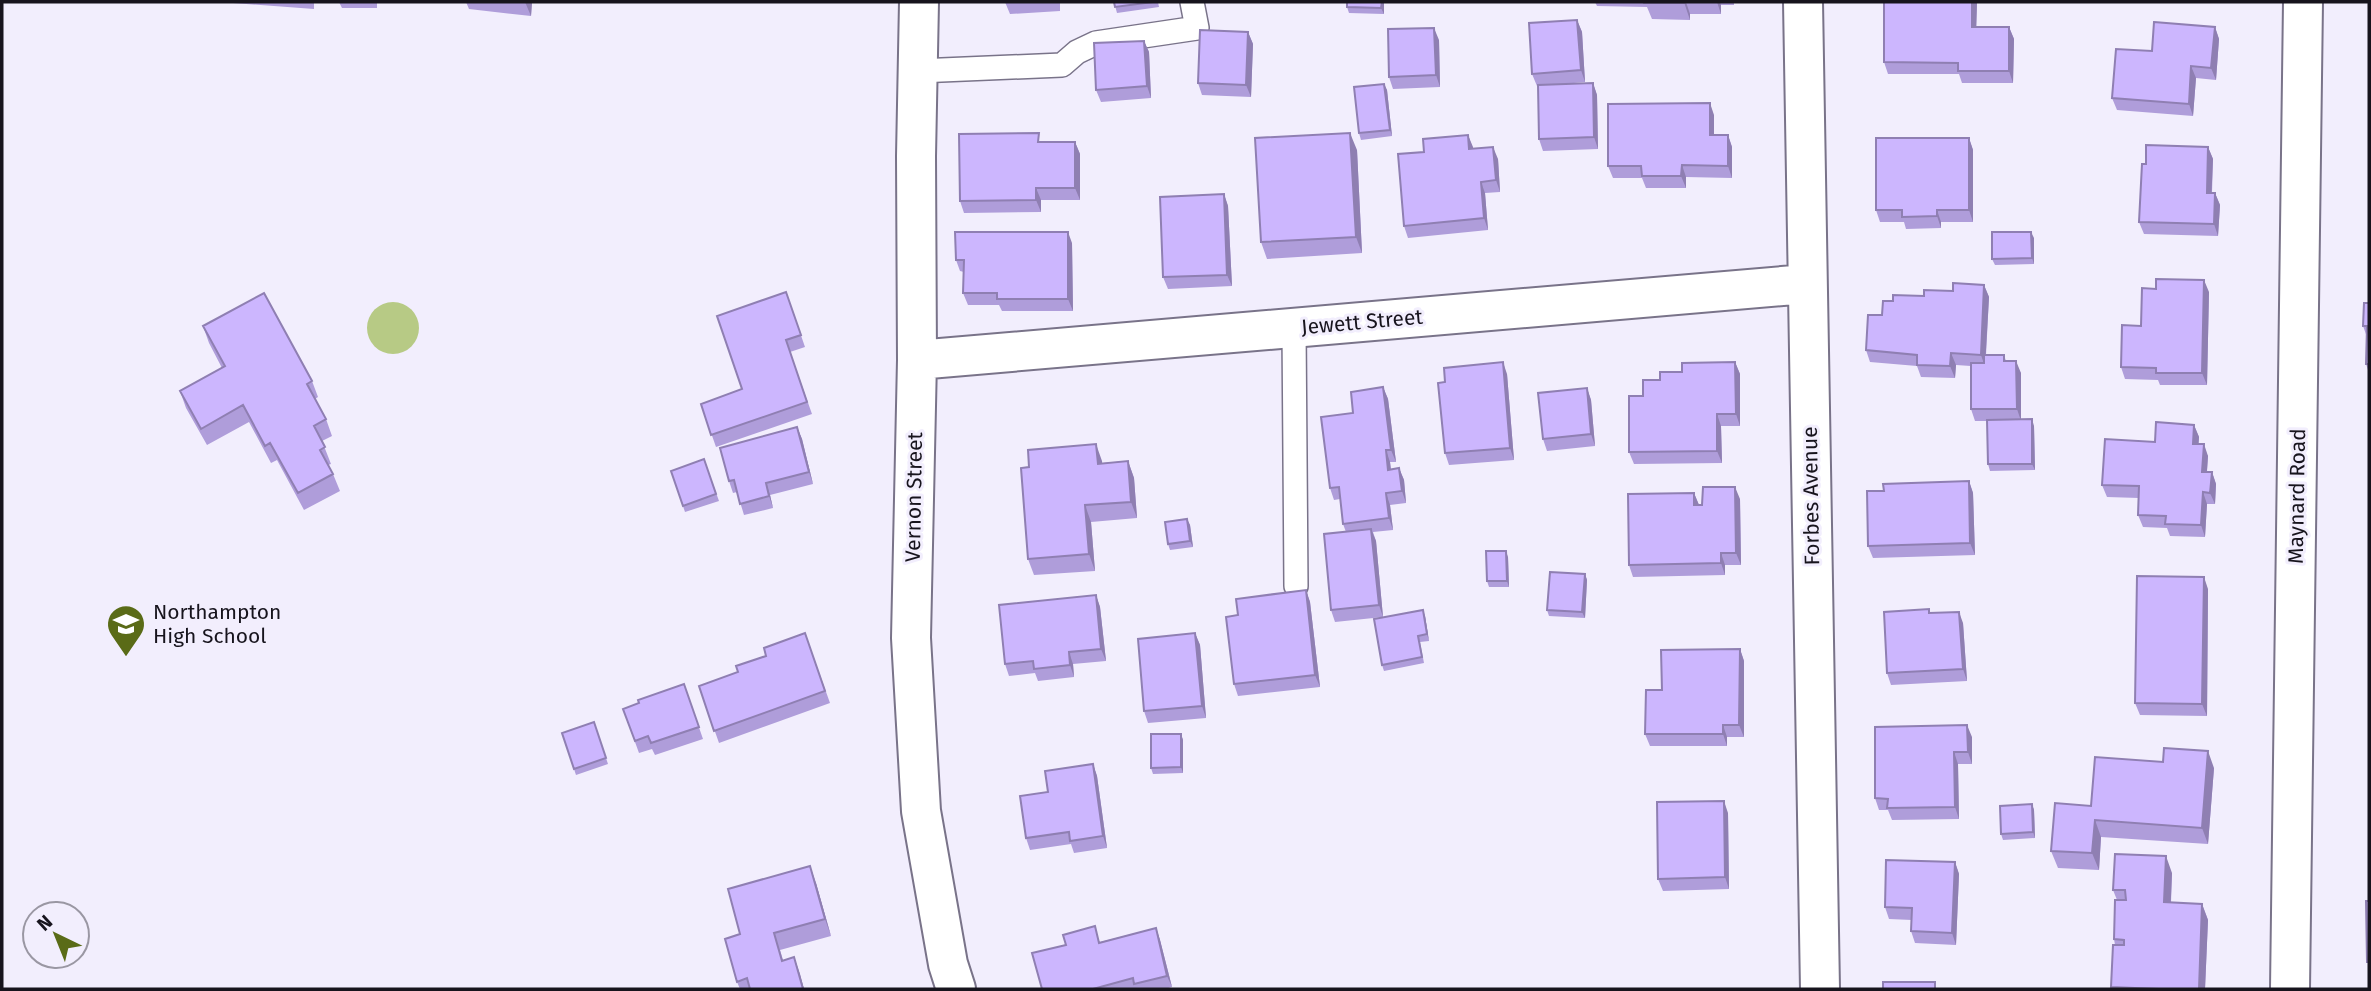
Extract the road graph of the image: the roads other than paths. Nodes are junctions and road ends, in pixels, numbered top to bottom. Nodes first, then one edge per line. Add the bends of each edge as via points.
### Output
1 (919, 2) edge
2 (1192, 2) edge
3 (1803, 2) edge
4 (2303, 2) edge
5 (918, 71) junction
6 (1807, 284) junction
7 (1294, 328) junction
8 (917, 360) junction
9 (1296, 586) dead end
10 (956, 989) edge
11 (1820, 989) edge
12 (2290, 989) edge

1 - 5 street, Vernon Street
2 - 5 lane via 1197,28 1096,43 1062,65
3 - 6 street, Forbes Avenue
4 - 12 street, Maynard Road
5 - 8 street, Vernon Street
6 - 7 street, Jewett Street
6 - 11 street, Forbes Avenue
7 - 8 street, Jewett Street
7 - 9 lane
8 - 10 street, Vernon Street via 911,638 920,811

